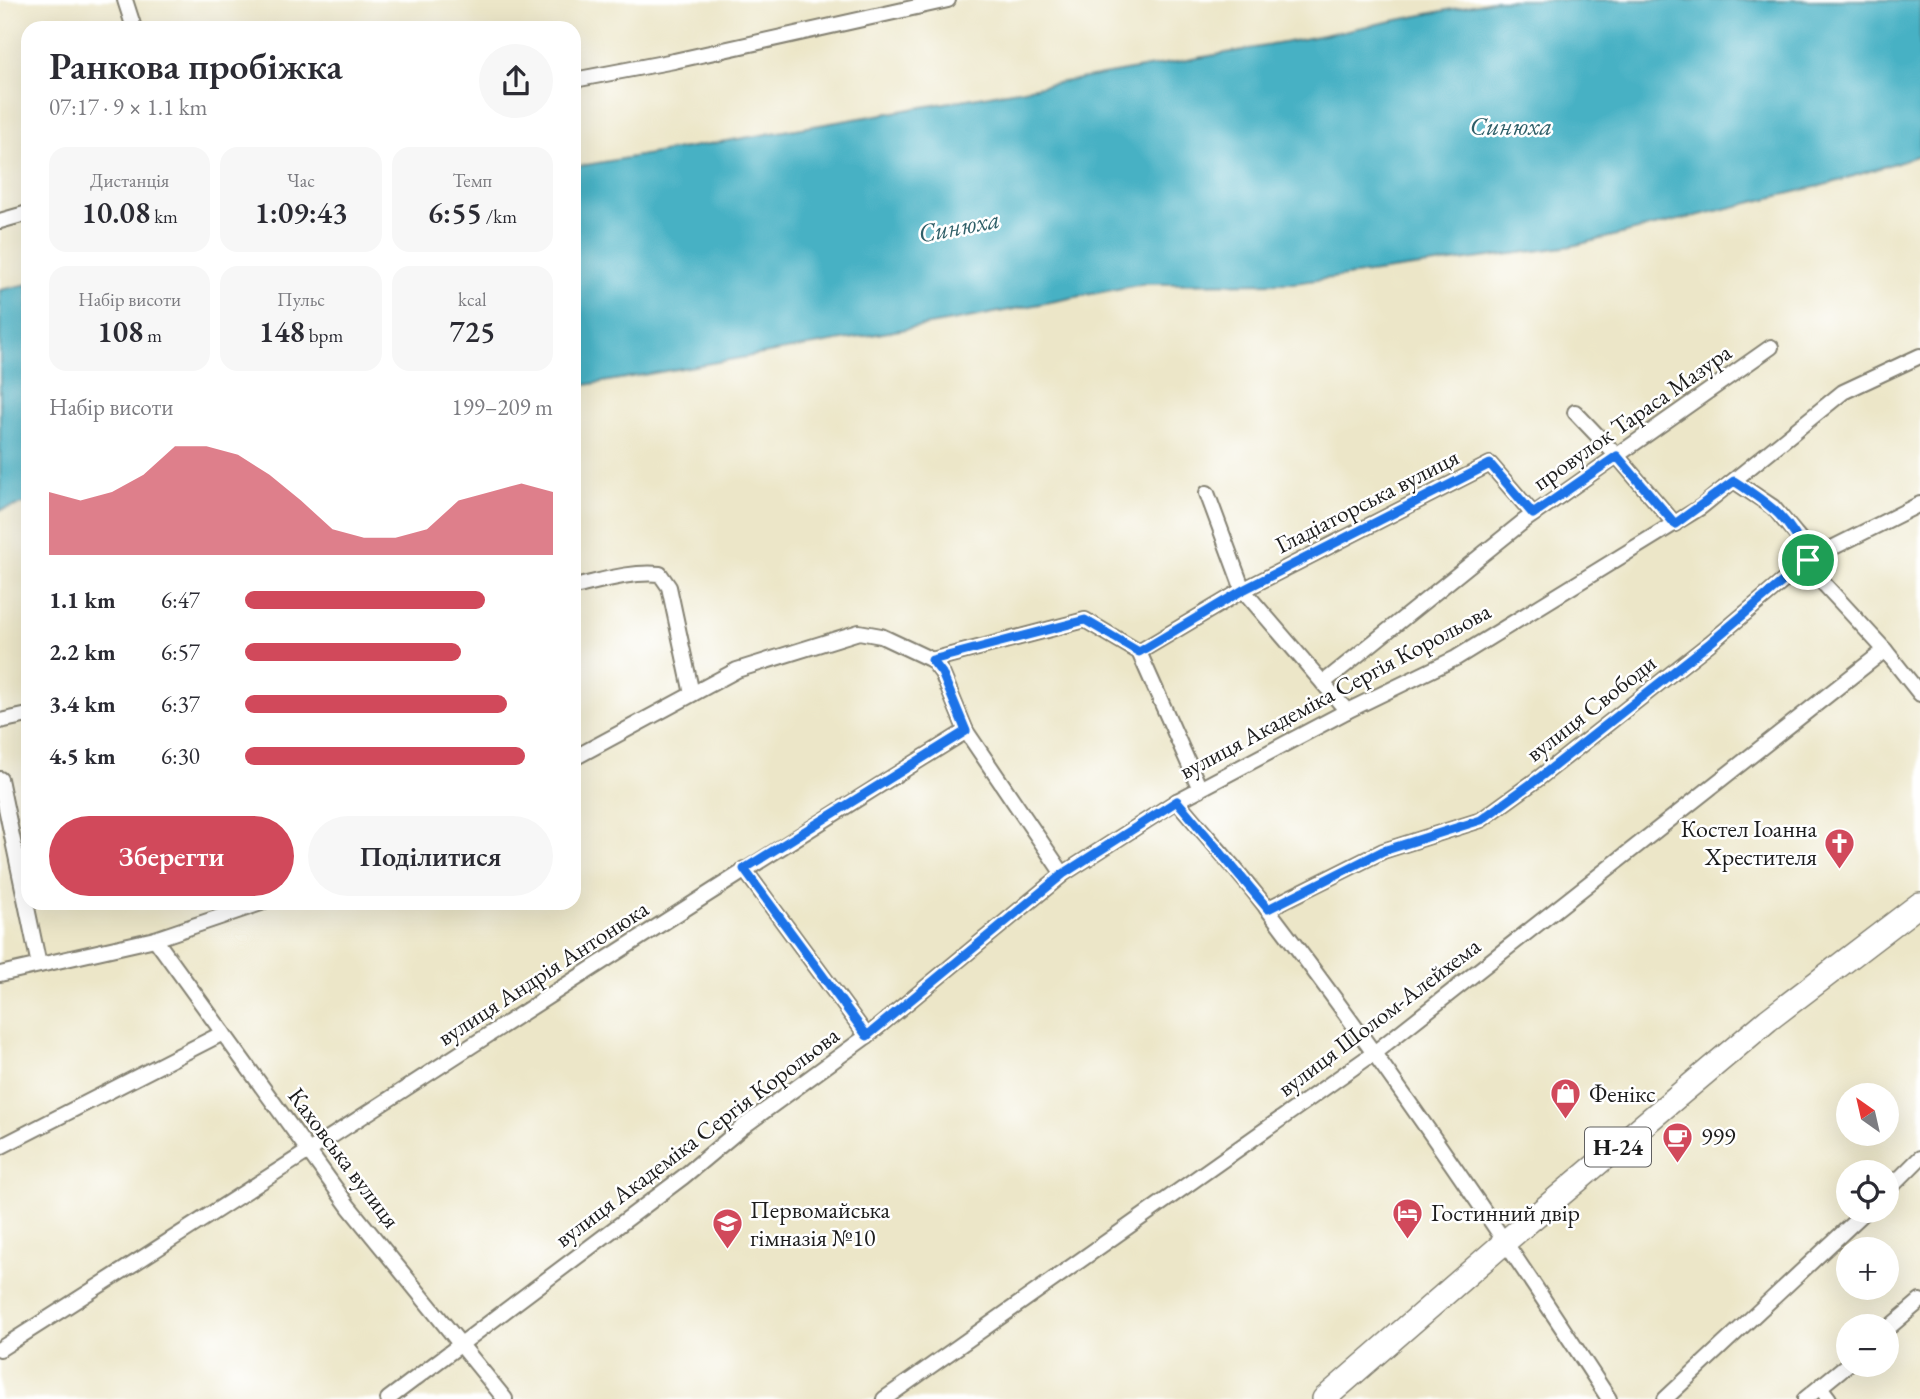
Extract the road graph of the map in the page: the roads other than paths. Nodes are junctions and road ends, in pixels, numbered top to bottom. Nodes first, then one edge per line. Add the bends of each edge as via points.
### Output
1 (125, 0) edge
2 (948, 0) edge
3 (132, 21) edge
4 (581, 79) edge
5 (21, 215) edge
6 (0, 221) edge
7 (1771, 347) dead end
8 (1920, 356) edge
9 (1575, 412) dead end
10 (1617, 456) junction
11 (1734, 481) junction
12 (1207, 493) dead end
13 (1920, 505) edge
14 (1533, 514) junction
15 (1675, 524) junction
16 (1808, 560) junction
17 (581, 586) edge
18 (1243, 590) junction
19 (1885, 650) junction
20 (1139, 652) junction
21 (932, 660) junction
22 (1323, 683) junction
23 (1919, 690) edge
24 (692, 694) junction
25 (1348, 711) junction
26 (21, 716) edge
27 (0, 721) edge
28 (966, 731) junction
29 (581, 754) edge
30 (0, 779) edge
31 (1200, 789) junction
32 (1177, 801) junction
33 (744, 869) junction
34 (1063, 874) junction
35 (21, 879) edge
36 (1920, 904) edge
37 (1268, 909) junction
38 (27, 910) edge
39 (240, 910) edge
40 (155, 939) junction
41 (39, 965) junction
42 (0, 974) edge
43 (223, 1033) junction
44 (867, 1036) junction
45 (1374, 1053) junction
46 (0, 1147) edge
47 (310, 1153) junction
48 (1920, 1158) edge
49 (1899, 1179) edge
50 (1853, 1223) edge
51 (1506, 1241) junction
52 (1920, 1301) edge
53 (1899, 1319) edge
54 (461, 1344) junction
55 (0, 1349) edge
56 (1837, 1377) edge
57 (1824, 1393) edge
58 (388, 1399) edge
59 (505, 1399) edge
60 (884, 1399) edge
61 (1324, 1399) edge
62 (1609, 1399) edge
63 (1665, 1399) edge
64 (1805, 1399) edge

1 - 3 street
2 - 4 street
5 - 6 street
7 - 10 street, провулок Тараса Мазура
8 - 11 street, вулиця Академіка Сергія Корольова via 1843,392
9 - 10 street
10 - 14 street, провулок Тараса Мазура
10 - 15 street
11 - 15 street, вулиця Академіка Сергія Корольова
11 - 16 street via 1773,507 1799,538
12 - 18 street
13 - 16 street, вулиця Свободи
14 - 18 street, Гладіаторська вулиця via 1490,464
14 - 22 street, провулок Тараса Мазура
15 - 25 street, вулиця Академіка Сергія Корольова via 1456,658
16 - 19 street via 1813,572
16 - 37 street, вулиця Свободи via 1481,820 1383,851
17 - 24 street via 660,574 669,587
18 - 20 street, Гладіаторська вулиця
18 - 22 street
19 - 23 street
19 - 45 street, вулиця Шолом-Алейхема
20 - 21 street via 1085,620
20 - 31 street
21 - 24 street via 881,636 859,632 737,670
21 - 28 street
22 - 25 street
24 - 29 street
25 - 31 street, вулиця Академіка Сергія Корольова
26 - 27 street
28 - 33 street, вулиця Андрія Антонюка
28 - 34 street
30 - 35 street
31 - 32 street, вулиця Академіка Сергія Корольова
32 - 34 street, вулиця Академіка Сергія Корольова
32 - 37 street
33 - 44 street
33 - 47 street, вулиця Андрія Антонюка
34 - 44 street, вулиця Академіка Сергія Корольова
36 - 51 main road, Н-24 via 1768,1020
37 - 45 street
38 - 41 street
39 - 40 street
40 - 41 street
40 - 43 street, Каховська вулиця
41 - 42 street
43 - 46 street
43 - 47 street, Каховська вулиця
44 - 54 street, вулиця Академіка Сергія Корольова
45 - 51 street
45 - 60 street, вулиця Шолом-Алейхема
47 - 54 street, Каховська вулиця
47 - 55 street, вулиця Андрія Антонюка
48 - 49 street
50 - 63 street
51 - 61 main road, Н-24
51 - 62 street
52 - 53 street
54 - 58 street, вулиця Академіка Сергія Корольова
54 - 59 street, Каховська вулиця
56 - 57 street
57 - 64 street

